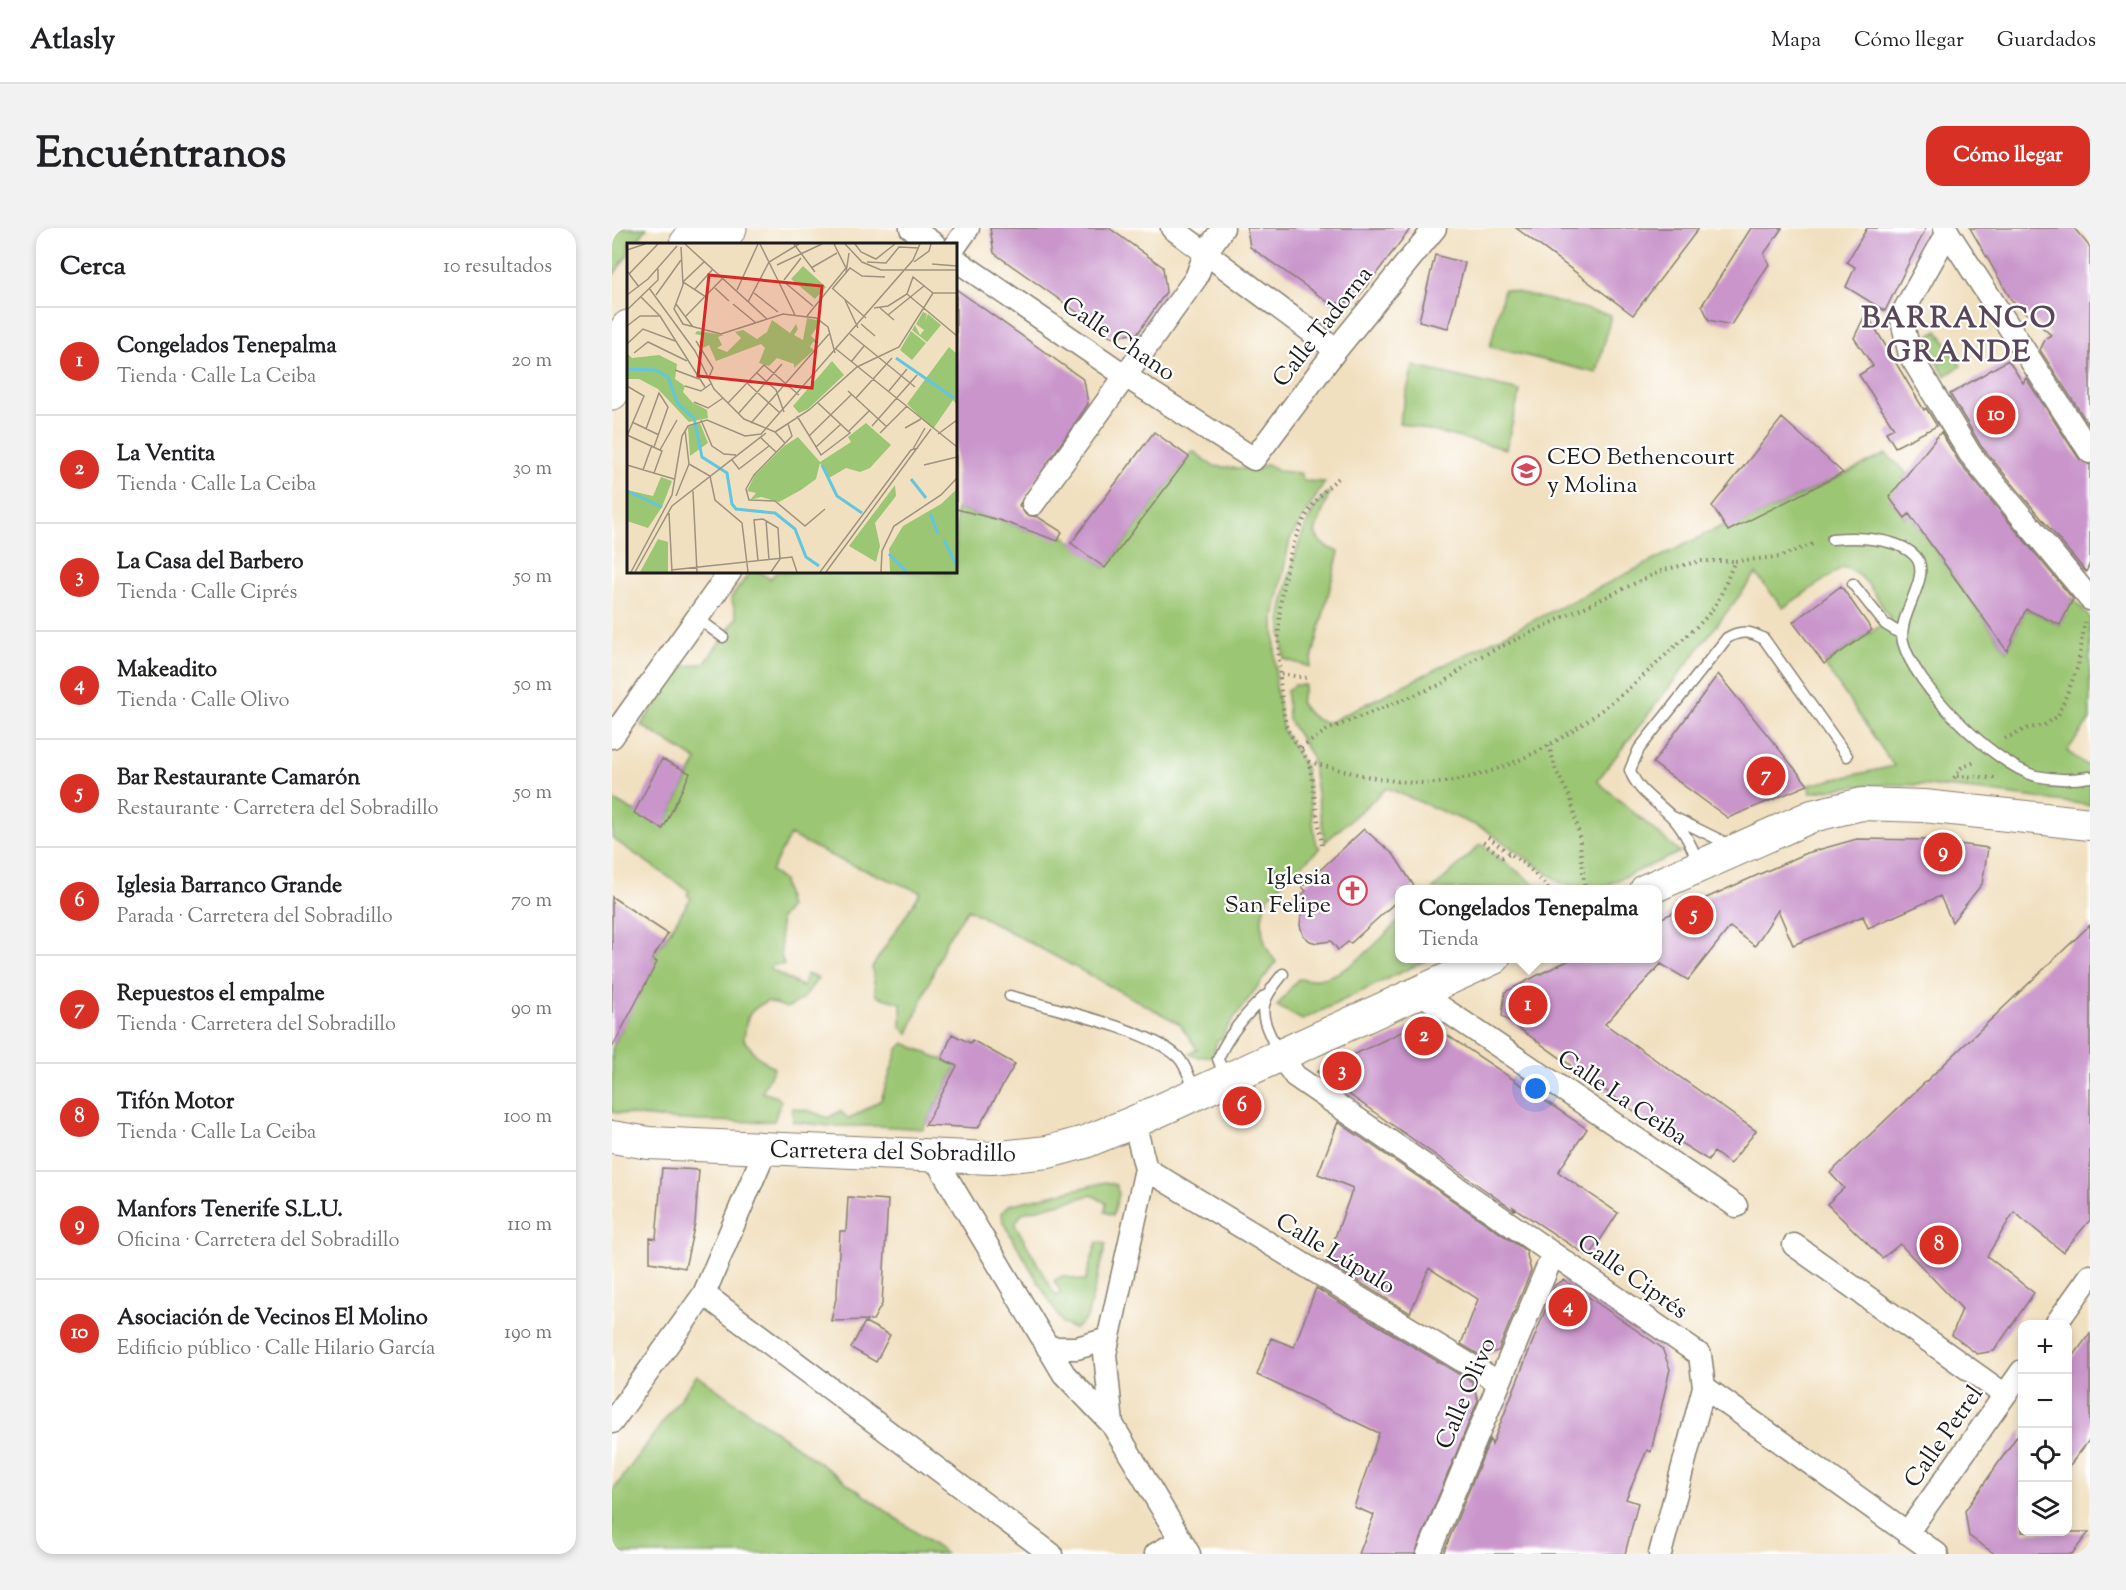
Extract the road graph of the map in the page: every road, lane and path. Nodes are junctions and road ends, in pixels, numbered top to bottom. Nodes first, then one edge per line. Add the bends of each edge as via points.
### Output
1 (698, 228) edge
2 (730, 228) edge
3 (911, 228) edge
4 (968, 228) edge
5 (1172, 228) edge
6 (1223, 228) edge
7 (1435, 228) edge
8 (1946, 230) edge
9 (687, 243) edge
10 (719, 243) edge
11 (933, 243) edge
12 (957, 244) edge
13 (1205, 254) junction
14 (957, 261) edge
15 (627, 328) edge
16 (1336, 350) junction
17 (612, 351) edge
18 (627, 371) edge
19 (1127, 377) junction
20 (612, 393) edge
21 (2090, 452) edge
22 (1254, 459) joint
23 (1340, 477) dead end
24 (1033, 504) dead end
25 (1832, 539) joint
26 (1735, 561) junction
27 (729, 573) edge
28 (1853, 584) dead end
29 (2089, 608) edge
30 (697, 618) junction
31 (1901, 634) junction
32 (723, 637) dead end
33 (1281, 674) junction
34 (1307, 678) dead end
35 (612, 737) edge
36 (1549, 745) junction
37 (1301, 748) junction
38 (1990, 750) junction
39 (1847, 756) dead end
40 (1309, 762) junction
41 (2090, 777) edge
42 (1943, 808) junction
43 (1672, 817) junction
44 (2090, 824) edge
45 (1488, 837) dead end
46 (1483, 842) dead end
47 (1322, 845) dead end
48 (1737, 848) junction
49 (1511, 854) junction
50 (1700, 865) junction
51 (1545, 885) edge
52 (1584, 885) edge
53 (1657, 885) edge
54 (1483, 963) edge
55 (1283, 974) dead end
56 (1420, 993) junction
57 (1010, 996) dead end
58 (1265, 996) junction
59 (1280, 1055) junction
60 (1226, 1080) junction
61 (1196, 1093) junction
62 (1134, 1122) junction
63 (612, 1137) edge
64 (766, 1148) junction
65 (932, 1153) junction
66 (1146, 1169) junction
67 (1736, 1206) dead end
68 (1794, 1245) dead end
69 (1553, 1254) junction
70 (2090, 1276) edge
71 (704, 1294) junction
72 (2059, 1320) edge
73 (1108, 1340) junction
74 (1048, 1348) junction
75 (2020, 1374) edge
76 (1498, 1382) junction
77 (1704, 1388) junction
78 (2005, 1395) junction
79 (612, 1422) edge
80 (1112, 1424) junction
81 (1907, 1533) junction
82 (1185, 1547) edge
83 (1051, 1554) edge
84 (1156, 1554) edge
85 (1428, 1554) edge
86 (1660, 1554) edge
87 (1936, 1554) edge

1 - 9 main road
2 - 10 main road
3 - 11 street
4 - 12 street
5 - 13 street
6 - 13 street
7 - 16 street, Calle Tadorna
8 - 21 street
8 - 29 street via 1902,316 1910,355 1970,454
13 - 16 street
13 - 19 street via 1196,278
14 - 19 street, Calle Chano
15 - 17 main road
16 - 22 street, Calle Tadorna
18 - 20 main road
19 - 22 street, Calle Chano
19 - 24 street
23 - 33 path via 1325,488 1294,540 1278,614
25 - 26 path via 1779,557
25 - 31 lane via 1862,537 1889,543 1915,556 1921,578
26 - 36 path via 1714,607 1692,631 1597,715
26 - 37 path via 1701,561 1663,570 1476,659 1442,684 1327,730
27 - 30 street
28 - 31 lane via 1885,624
29 - 38 path via 2078,666 2058,716 2044,725 2014,733
30 - 32 lane
30 - 35 street
31 - 38 lane via 1910,659 1924,680 1974,738
33 - 34 path
33 - 37 path via 1287,729
36 - 40 path via 1482,773 1423,784
36 - 52 path via 1556,771 1571,799
37 - 40 path
38 - 41 lane via 2008,764 2035,776 2067,780
38 - 42 path via 1961,768 1949,783
39 - 43 lane via 1764,639 1738,632 1727,638 1634,759 1630,770 1634,782
40 - 47 path
42 - 44 main road
42 - 48 main road via 1862,804 1812,816
43 - 48 lane
43 - 50 lane
45 - 49 path
46 - 49 path via 1502,857
48 - 50 main road
49 - 51 path
50 - 53 main road
54 - 56 main road, Carretera del Sobradillo
55 - 58 lane
56 - 59 main road, Carretera del Sobradillo
56 - 67 street, Calle La Ceiba
57 - 61 lane via 1142,1036 1165,1047 1180,1059
58 - 59 lane via 1264,1023
58 - 60 lane via 1224,1044 1218,1059
59 - 60 main road, Carretera del Sobradillo
59 - 69 street, Calle Ciprés via 1295,1076
60 - 61 main road, Carretera del Sobradillo
61 - 62 main road, Carretera del Sobradillo
62 - 65 main road, Carretera del Sobradillo via 1048,1152 991,1158
62 - 66 street
63 - 64 main road, Carretera del Sobradillo via 649,1143
64 - 65 main road, Carretera del Sobradillo
64 - 71 street
65 - 74 street
66 - 73 street
66 - 76 street, Calle Lúpulo
68 - 78 street
69 - 76 street, Calle Olivo
69 - 77 street, Calle Ciprés via 1700,1354
70 - 72 street
71 - 79 street
71 - 83 street
73 - 74 street via 1077,1348
73 - 80 street via 1105,1354
74 - 80 street via 1064,1374
75 - 78 street, Calle Petrel
76 - 85 street, Calle Olivo
77 - 81 street
77 - 86 street
78 - 81 street, Calle Petrel
80 - 82 street
81 - 87 street
82 - 84 street

